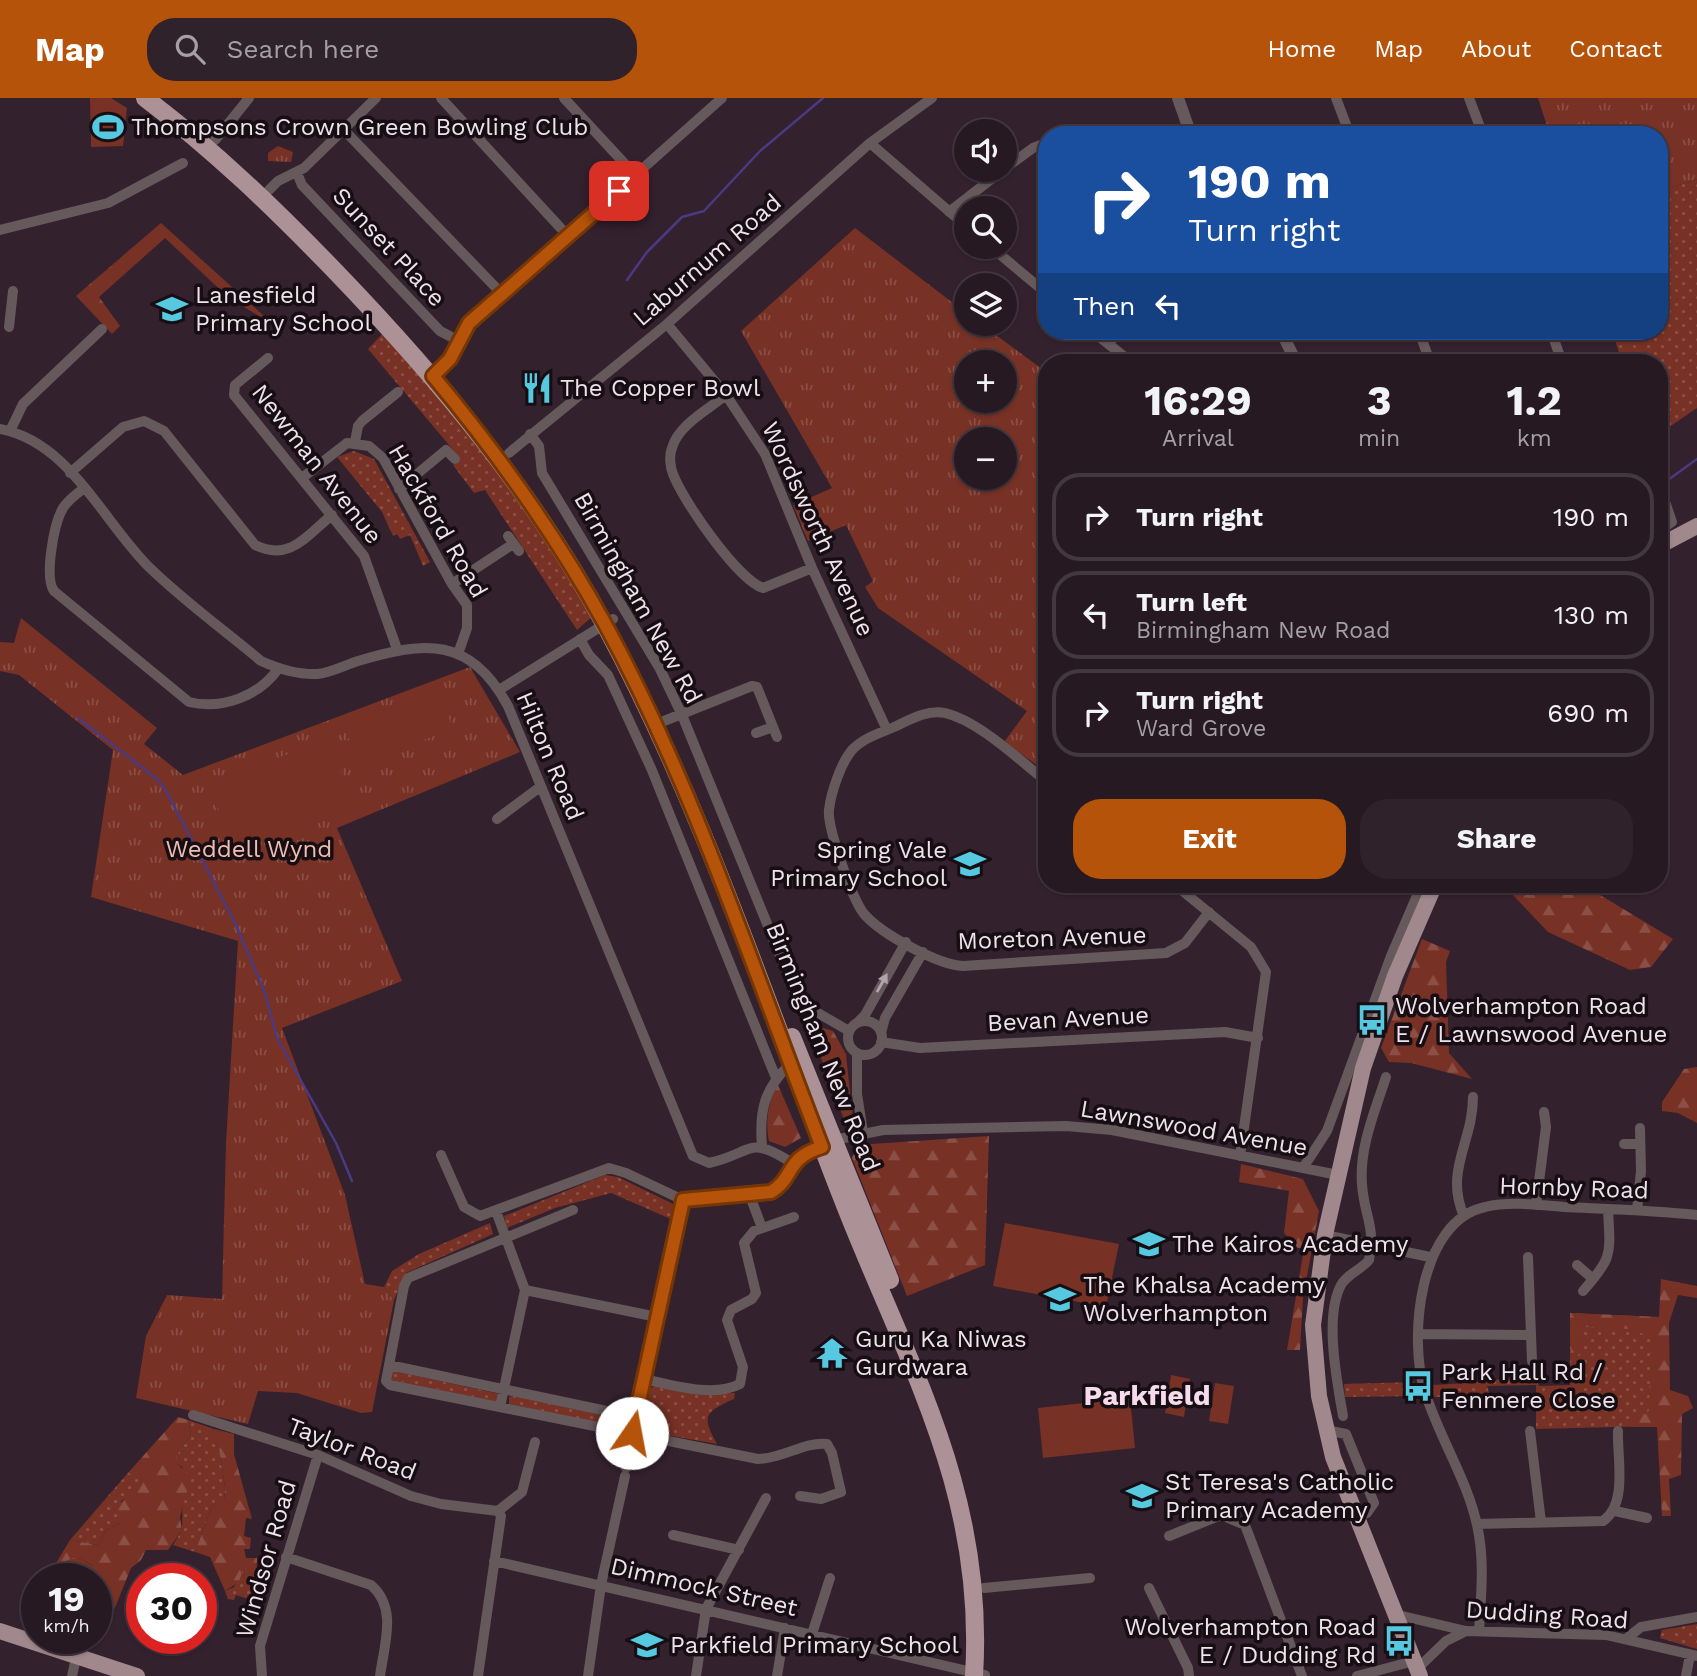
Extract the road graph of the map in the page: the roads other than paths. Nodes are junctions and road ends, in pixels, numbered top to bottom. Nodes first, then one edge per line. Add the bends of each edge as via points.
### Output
1 (145, 98) edge
2 (163, 98) edge
3 (249, 98) edge
4 (376, 98) edge
5 (441, 98) edge
6 (581, 98) edge
7 (722, 98) edge
8 (932, 98) edge
9 (1178, 98) edge
10 (1336, 98) edge
11 (1469, 98) edge
12 (568, 102) edge
13 (1188, 126) edge
14 (1347, 126) edge
15 (1480, 126) edge
16 (344, 130) junction
17 (870, 143) junction
18 (211, 144) junction
19 (1038, 146) edge
20 (1017, 160) edge
21 (175, 163) dead end
22 (297, 173) junction
23 (636, 176) junction
24 (986, 182) edge
25 (269, 190) junction
26 (949, 212) junction
27 (954, 216) edge
28 (0, 230) edge
29 (568, 236) junction
30 (1005, 259) edge
31 (1038, 286) edge
32 (13, 291) dead end
33 (503, 295) junction
34 (5, 312) edge
35 (667, 324) junction
36 (9, 327) dead end
37 (102, 329) dead end
38 (1104, 340) edge
39 (1112, 340) edge
40 (459, 341) junction
41 (1109, 344) junction
42 (1121, 354) edge
43 (268, 358) dead end
44 (438, 373) junction
45 (398, 392) dead end
46 (726, 396) junction
47 (5, 430) edge
48 (530, 435) junction
49 (355, 442) junction
50 (504, 456) junction
51 (455, 459) dead end
52 (70, 473) junction
53 (302, 478) junction
54 (83, 489) junction
55 (399, 489) junction
56 (332, 515) junction
57 (1697, 526) edge
58 (1668, 541) edge
59 (513, 543) dead end
60 (812, 568) junction
61 (452, 584) junction
62 (609, 622) junction
63 (580, 639) junction
64 (397, 649) junction
65 (458, 654) junction
66 (278, 669) junction
67 (499, 690) junction
68 (673, 718) junction
69 (887, 730) junction
70 (756, 733) dead end
71 (1038, 775) edge
72 (540, 787) junction
73 (497, 819) dead end
74 (1185, 893) edge
75 (1418, 893) edge
76 (1431, 893) edge
77 (1209, 912) junction
78 (905, 943) junction
79 (923, 952) junction
80 (853, 1027) junction
81 (881, 1037) junction
82 (1258, 1038) junction
83 (857, 1053) junction
84 (790, 1064) junction
85 (1386, 1077) dead end
86 (776, 1078) junction
87 (1473, 1097) dead end
88 (1544, 1112) dead end
89 (1640, 1128) dead end
90 (863, 1132) junction
91 (828, 1143) junction
92 (1624, 1144) dead end
93 (1640, 1144) junction
94 (762, 1146) junction
95 (441, 1155) dead end
96 (1240, 1156) junction
97 (792, 1163) junction
98 (1303, 1168) junction
99 (1338, 1175) junction
100 (750, 1196) junction
101 (683, 1200) junction
102 (1536, 1205) junction
103 (1608, 1209) junction
104 (573, 1210) dead end
105 (1637, 1210) junction
106 (496, 1211) junction
107 (1697, 1214) edge
108 (1464, 1216) junction
109 (794, 1217) dead end
110 (762, 1228) junction
111 (1325, 1235) junction
112 (505, 1237) junction
113 (1372, 1244) junction
114 (1430, 1257) junction
115 (1528, 1257) dead end
116 (1577, 1265) dead end
117 (1593, 1279) junction
118 (525, 1290) junction
119 (1583, 1291) dead end
120 (657, 1317) junction
121 (1419, 1334) junction
122 (1531, 1335) junction
123 (1532, 1361) dead end
124 (389, 1365) junction
125 (644, 1379) junction
126 (504, 1389) junction
127 (500, 1407) junction
128 (193, 1415) dead end
129 (1343, 1416) dead end
130 (635, 1417) junction
131 (1325, 1430) junction
132 (1530, 1431) dead end
133 (1618, 1431) dead end
134 (632, 1433) junction
135 (535, 1442) dead end
136 (1605, 1445) dead end
137 (1617, 1446) junction
138 (1518, 1451) dead end
139 (1532, 1451) junction
140 (721, 1452) junction
141 (318, 1455) junction
142 (719, 1465) dead end
143 (800, 1496) dead end
144 (766, 1498) dead end
145 (498, 1511) junction
146 (1615, 1511) junction
147 (1355, 1517) junction
148 (1647, 1518) dead end
149 (1541, 1522) junction
150 (1477, 1524) junction
151 (673, 1535) dead end
152 (1169, 1536) dead end
153 (739, 1550) junction
154 (286, 1557) junction
155 (494, 1561) junction
156 (830, 1578) dead end
157 (1090, 1578) dead end
158 (601, 1585) junction
159 (984, 1588) junction
160 (1149, 1588) dead end
161 (706, 1609) junction
162 (1395, 1614) junction
163 (1697, 1617) edge
164 (785, 1628) junction
165 (0, 1631) edge
166 (1466, 1631) junction
167 (1479, 1631) junction
168 (812, 1634) junction
169 (1626, 1639) junction
170 (1693, 1656) edge
171 (76, 1658) junction
172 (1417, 1669) edge
173 (980, 1675) edge
174 (72, 1676) edge
175 (138, 1676) edge
176 (262, 1676) edge
177 (380, 1676) edge
178 (478, 1676) edge
179 (588, 1676) edge
180 (696, 1676) edge
181 (777, 1676) edge
182 (1189, 1676) edge
183 (1302, 1676) edge
184 (1357, 1676) edge
185 (1686, 1676) edge

1 - 18 highway, Birmingham New Road
2 - 18 highway, Birmingham New Road
3 - 18 street
4 - 16 street
5 - 29 street
6 - 12 street
7 - 23 street
8 - 17 street, Laburnum Road
9 - 13 street
10 - 14 street
11 - 15 street
12 - 23 street
16 - 22 street
16 - 33 street
17 - 26 street
17 - 35 street, Laburnum Road
18 - 25 highway, Birmingham New Road
18 - 44 highway, Birmingham New Road
19 - 20 street
21 - 28 street via 99,206
22 - 25 street
22 - 40 street, Sunset Place via 302,185 440,331
23 - 29 street
24 - 26 street
25 - 44 highway, Birmingham New Road via 386,307
26 - 27 street
29 - 33 street
30 - 31 street
32 - 34 street
33 - 40 street via 469,323
34 - 36 street
35 - 46 street, Wordsworth Avenue
35 - 48 street, Laburnum Road
37 - 47 street via 23,404
38 - 41 street
39 - 41 street
40 - 44 street
41 - 42 street
43 - 53 street, Newman Avenue via 232,390
44 - 50 highway, Birmingham New Road
45 - 49 street via 362,421
46 - 60 street, Wordsworth Avenue via 765,454
46 - 60 street via 678,435 672,447 673,474 745,580 763,588
47 - 52 street, Hilton Road via 37,442
48 - 50 street, Laburnum Road
48 - 68 street, Birmingham New Rd via 539,446 542,473 660,670
49 - 53 street, Hackford Road via 340,446
49 - 55 street, Hackford Road via 376,450
50 - 62 highway, Birmingham New Road via 578,558
51 - 55 street via 446,450
52 - 54 street, Hilton Road
52 - 56 street via 123,427 144,421 164,431 255,545 285,552
53 - 56 street, Newman Avenue
54 - 66 street, Hilton Road via 163,580
54 - 66 street via 60,514 49,570 54,591 189,702 211,705 254,694
55 - 61 street, Hackford Road
56 - 64 street, Newman Avenue via 365,556
57 - 58 main road
59 - 61 street
60 - 69 street, Wordsworth Avenue
61 - 65 street, Hackford Road via 469,616
62 - 63 street
62 - 68 highway, Birmingham New Road
62 - 84 highway, Birmingham New Road via 675,771
63 - 67 street
63 - 86 street via 608,675 651,768
64 - 65 street, Hilton Road via 430,647
64 - 66 street, Hilton Road via 321,674
65 - 67 street, Hilton Road via 484,671
67 - 72 street, Hilton Road
68 - 70 street via 752,686 757,687 775,732
68 - 80 street, Birmingham New Rd via 799,1002
68 - 91 highway, Birmingham New Road
69 - 71 street, Moreton Avenue via 924,715 947,714 988,737
69 - 78 street, Moreton Avenue via 852,750 828,811 862,912
72 - 73 street
72 - 94 street, Hilton Road via 690,1149 698,1160 709,1163
74 - 77 street
75 - 98 street via 1327,1131
76 - 99 main road via 1370,1045
77 - 79 street, Moreton Avenue via 1181,946 1157,955 963,966
77 - 82 street via 1251,947 1265,967
78 - 79 street, Moreton Avenue
80 -> 78 street via 865,1015
79 - 81 street via 885,1018
80 - 81 street via 872,1022
80 - 83 street via 849,1044
81 - 82 street, Bevan Avenue via 920,1048 1225,1031
81 - 83 street via 871,1054
82 - 96 street
83 - 90 street via 856,1094
84 - 86 street
84 - 91 highway, Birmingham New Road
85 - 113 street via 1387,1093 1362,1165
86 - 94 street via 761,1108
87 - 108 street via 1473,1122 1457,1170 1456,1193
88 - 102 street
89 - 93 street
90 - 91 street, Lawnswood Avenue
90 - 96 street, Lawnswood Avenue via 1066,1126 1112,1130
91 - 97 street, Lawnswood Avenue
91 - 159 highway, Birmingham New Road via 955,1446 975,1522
91 - 173 highway, Birmingham New Road via 945,1450 968,1540
92 - 93 street
93 - 105 street
94 - 97 street
95 - 106 street via 464,1207 480,1216
96 - 98 street, Lawnswood Avenue
97 - 100 street via 779,1187
98 - 99 street, Lawnswood Avenue
99 - 111 main road
100 - 101 street
100 - 110 street
101 - 106 street via 608,1168
101 - 120 street
102 - 103 street, Hornby Road
102 - 108 street, Hornby Road via 1485,1207
103 - 105 street, Hornby Road
103 - 117 street via 1606,1264
104 - 112 street
105 - 107 street, Hornby Road
106 - 112 street
108 - 114 street, Hornby Road via 1442,1237
109 - 110 street
110 - 125 street via 748,1234 743,1248 756,1293 727,1316 743,1367 740,1384 687,1388
111 - 113 street
111 - 131 main road via 1313,1325
112 - 118 street
112 - 124 street via 408,1278
113 - 114 street
113 - 129 street via 1367,1264 1345,1279 1334,1304
114 - 121 street
115 - 122 street
116 - 117 street
117 - 119 street
118 - 120 street
118 - 126 street
120 - 125 street
121 - 122 street
121 - 150 street via 1424,1391
122 - 123 street
124 - 126 street
124 - 127 street via 386,1381 390,1385
125 - 130 street
126 - 127 street
126 - 130 street
127 - 134 street
128 - 141 street, Taylor Road
130 - 134 street
131 - 147 main road
131 - 147 street via 1346,1434 1374,1503 1367,1513
132 - 139 street
133 - 137 street
134 - 140 street
134 - 158 street
135 - 145 street via 523,1492
136 - 137 street
137 - 146 street
138 - 139 street
139 - 149 street
140 - 142 street
140 - 143 street via 771,1459 827,1444 841,1492 821,1499
141 - 145 street, Taylor Road via 411,1496
141 - 154 street, Windsor Road
144 - 153 street
145 - 155 street
146 - 148 street
146 - 149 street via 1596,1523
147 - 162 main road
149 - 150 street
150 - 167 street via 1482,1571
151 - 153 street
152 - 183 street via 1221,1515 1245,1525
153 - 161 street
154 - 176 street, Windsor Road via 260,1646
154 - 177 street via 371,1585 380,1593 388,1610
155 - 158 street, Dimmock Street
155 - 178 street
156 - 168 street
157 - 159 street
158 - 161 street, Dimmock Street
158 - 179 street
159 - 173 highway, Birmingham New Road
160 - 182 street
161 - 164 street, Dimmock Street
161 - 180 street
162 - 166 street, Dudding Road
162 - 172 main road
163 - 169 street via 1641,1627
164 - 168 street, Dimmock Street
164 - 181 street
165 - 171 main road
166 - 167 street, Dudding Road
166 - 172 street via 1446,1642
167 - 169 street, Dudding Road
168 - 173 street, Dimmock Street
169 - 170 street, Dudding Road
170 - 185 street
171 - 174 street
171 - 175 main road
172 - 184 street

